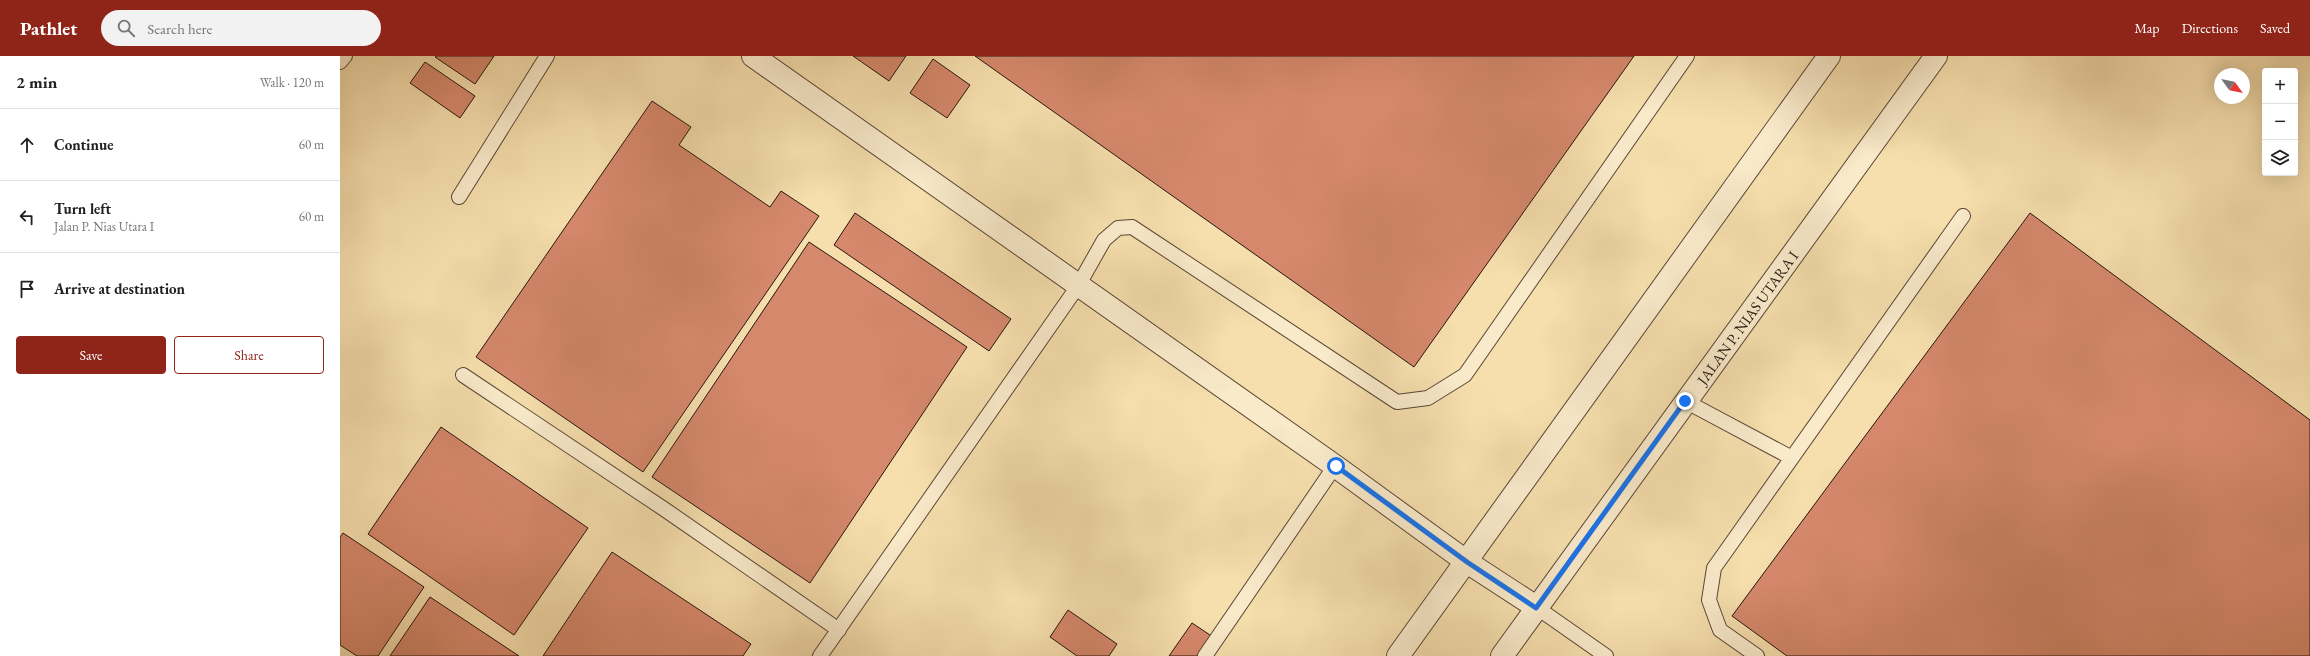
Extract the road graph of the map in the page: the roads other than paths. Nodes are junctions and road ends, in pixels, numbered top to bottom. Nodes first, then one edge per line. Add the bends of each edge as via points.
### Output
1 (345, 56) edge
2 (547, 56) edge
3 (754, 56) edge
4 (1687, 56) edge
5 (1829, 56) edge
6 (1936, 56) edge
7 (340, 62) edge
8 (459, 196) dead end
9 (1963, 216) dead end
10 (1078, 286) junction
11 (463, 375) dead end
12 (1685, 401) junction
13 (1792, 458) junction
14 (1336, 466) junction
15 (1467, 562) junction
16 (1536, 608) junction
17 (839, 630) junction
18 (820, 656) edge
19 (1205, 656) edge
20 (1398, 656) edge
21 (1502, 656) edge
22 (1606, 656) edge
23 (1757, 656) edge

1 - 7 lane
2 - 8 lane
3 - 10 street
4 - 10 lane via 1465,375 1428,398 1397,402 1132,227 1118,228 1104,240
5 - 15 street
6 - 12 street, JALAN P. NIAS UTARA I
9 - 13 lane
10 - 14 street
10 - 17 lane
11 - 17 lane
12 - 13 lane
12 - 16 street, JALAN P. NIAS UTARA I
13 - 23 lane via 1714,568 1709,600 1720,630
14 - 15 street
14 - 19 lane
15 - 16 street
15 - 20 street
16 - 21 street, JALAN P. NIAS UTARA I
16 - 22 lane
17 - 18 lane

